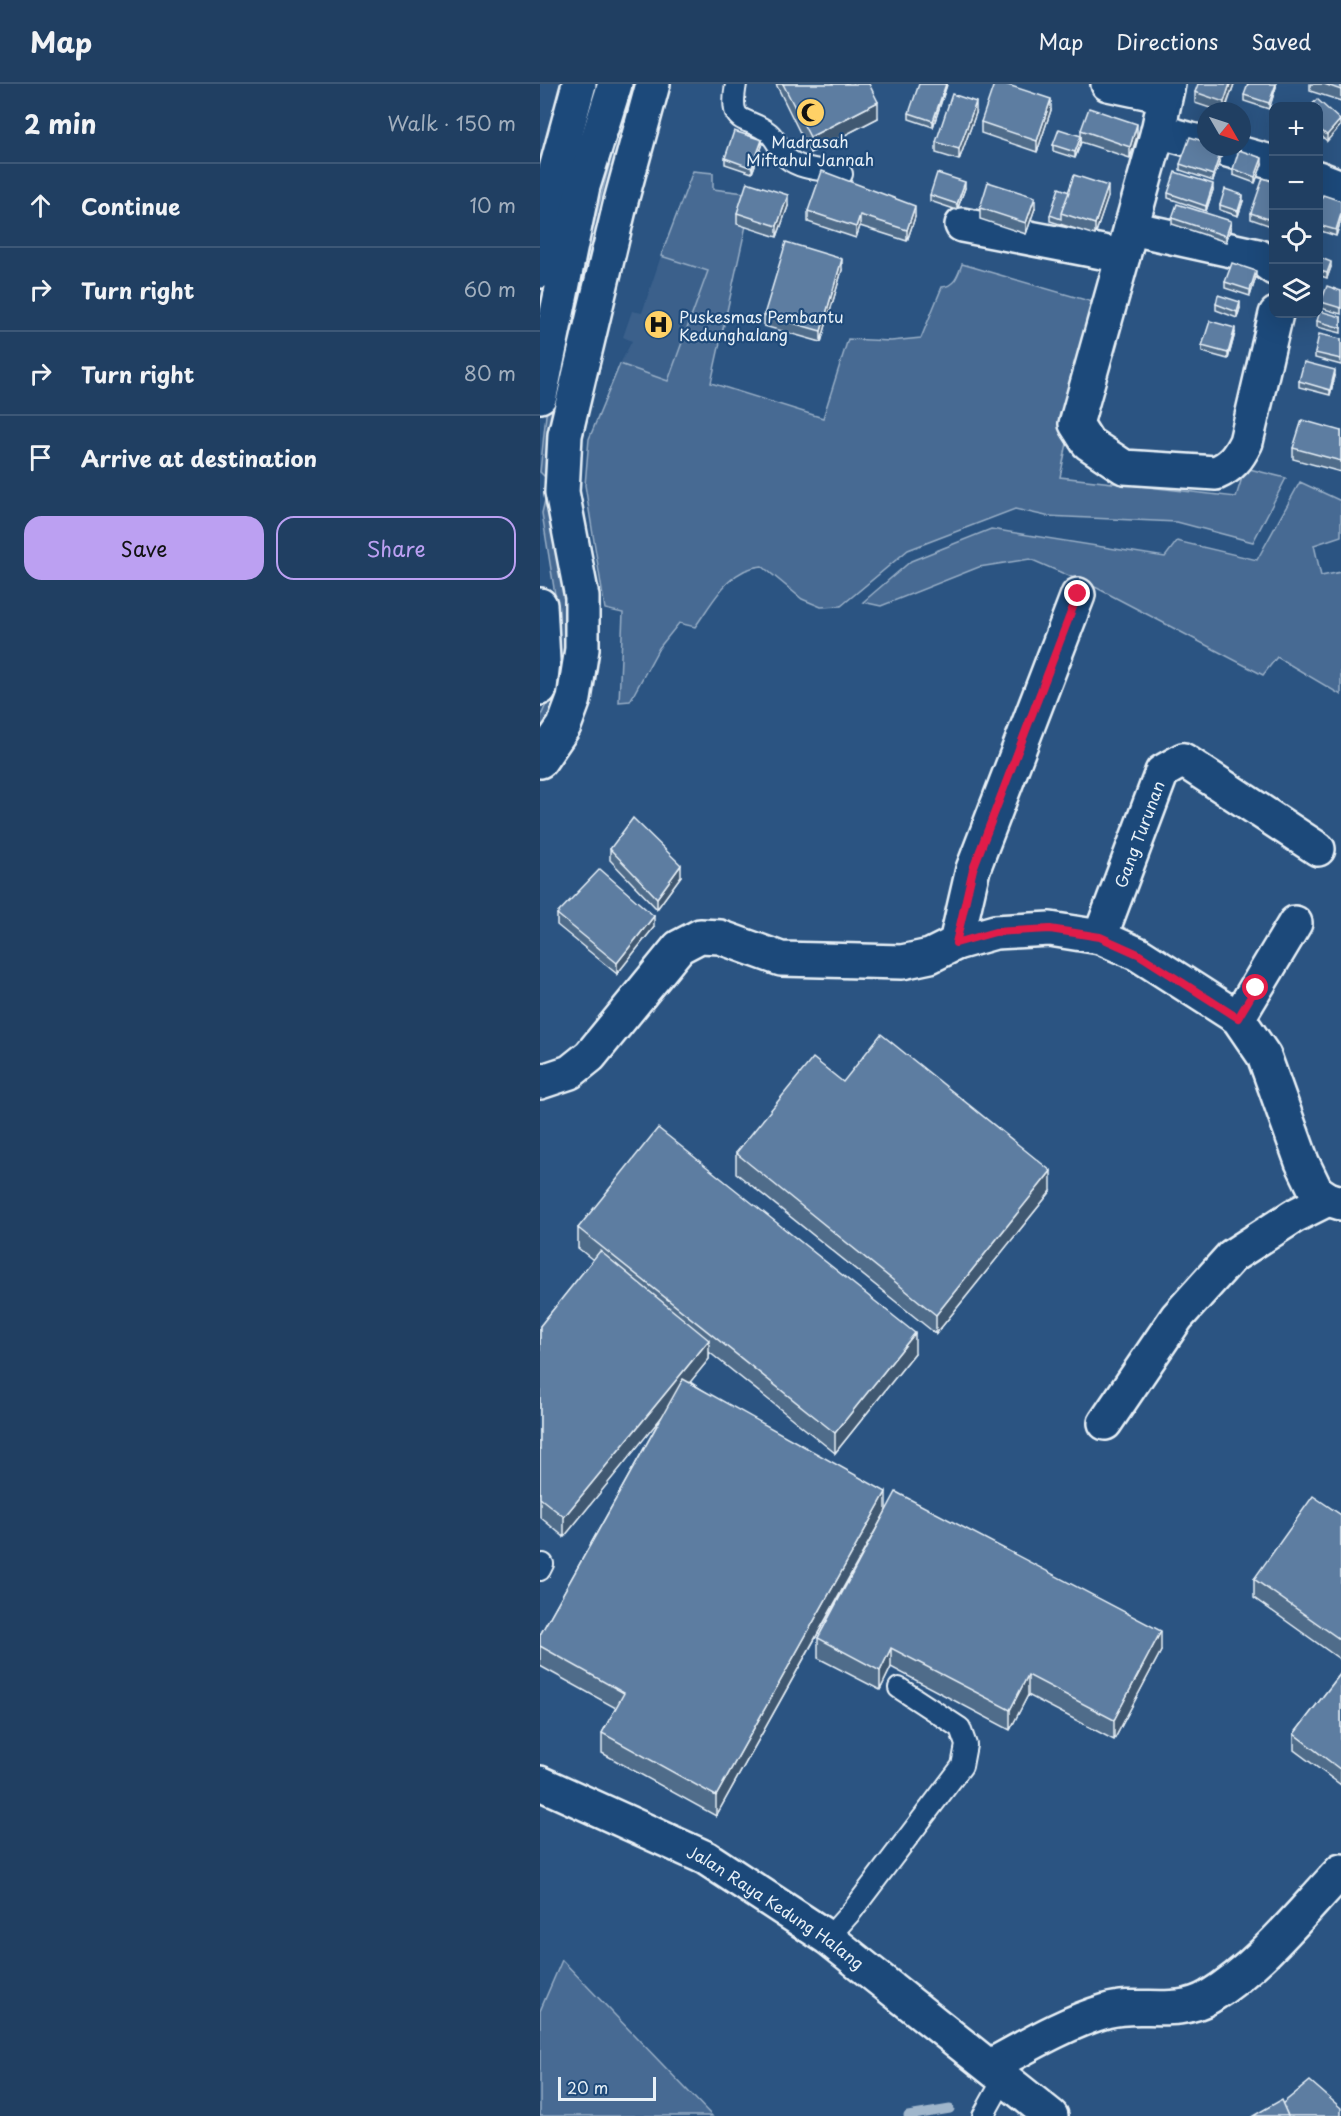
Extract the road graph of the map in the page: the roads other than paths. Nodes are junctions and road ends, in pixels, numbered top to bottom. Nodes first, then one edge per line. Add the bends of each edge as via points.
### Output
1 (579, 84) edge
2 (615, 84) edge
3 (653, 84) edge
4 (736, 84) edge
5 (1108, 84) edge
6 (1166, 90) edge
7 (1158, 131) junction
8 (1197, 142) edge
9 (1249, 156) edge
10 (1269, 162) edge
11 (842, 174) dead end
12 (1323, 180) edge
13 (568, 183) junction
14 (1341, 187) edge
15 (962, 225) dead end
16 (1127, 242) junction
17 (1269, 264) edge
18 (540, 271) edge
19 (1275, 318) edge
20 (540, 396) edge
21 (1078, 594) dead end
22 (540, 605) edge
23 (540, 688) edge
24 (540, 761) edge
25 (1318, 849) dead end
26 (1295, 923) dead end
27 (1100, 937) junction
28 (956, 943) junction
29 (1238, 1018) junction
30 (540, 1082) edge
31 (1335, 1201) edge
32 (1105, 1423) dead end
33 (899, 1688) dead end
34 (540, 1783) edge
35 (1341, 1872) edge
36 (828, 1938) junction
37 (997, 2072) junction
38 (983, 2116) edge
39 (1051, 2116) edge

1 - 13 street
2 - 13 street
3 - 24 street via 565,435 562,492 582,597 582,649 574,699 564,726
4 - 11 lane via 734,108 739,118 771,135 789,159 799,165
5 - 6 street
6 - 7 street
7 - 8 street
7 - 16 street
9 - 10 street
12 - 14 street
13 - 18 street
13 - 20 street
15 - 16 street
16 - 17 street via 1258,256
16 - 19 street via 1076,424 1088,443 1124,467 1216,473 1238,460 1246,442
21 - 28 street via 973,869
22 - 23 street
25 - 27 street, Gang Turunan via 1183,760 1162,772
26 - 29 street
27 - 28 street via 1050,929 995,932
27 - 29 street via 1138,954
28 - 30 street via 930,956 902,962 827,961 781,959 720,938 699,936 679,947 590,1056 570,1072
29 - 31 street via 1264,1056 1316,1191
31 - 32 street via 1294,1216 1232,1256 1177,1317
33 - 36 lane via 960,1728 966,1745 962,1766
34 - 36 street, Jalan Raya Kedung Halang via 706,1858
35 - 37 street via 1255,1961 1208,1998 1182,2008 1108,2010 1039,2039
36 - 37 street, Jalan Raya Kedung Halang
37 - 38 lane
37 - 39 street, Jalan Raya Kedung Halang

